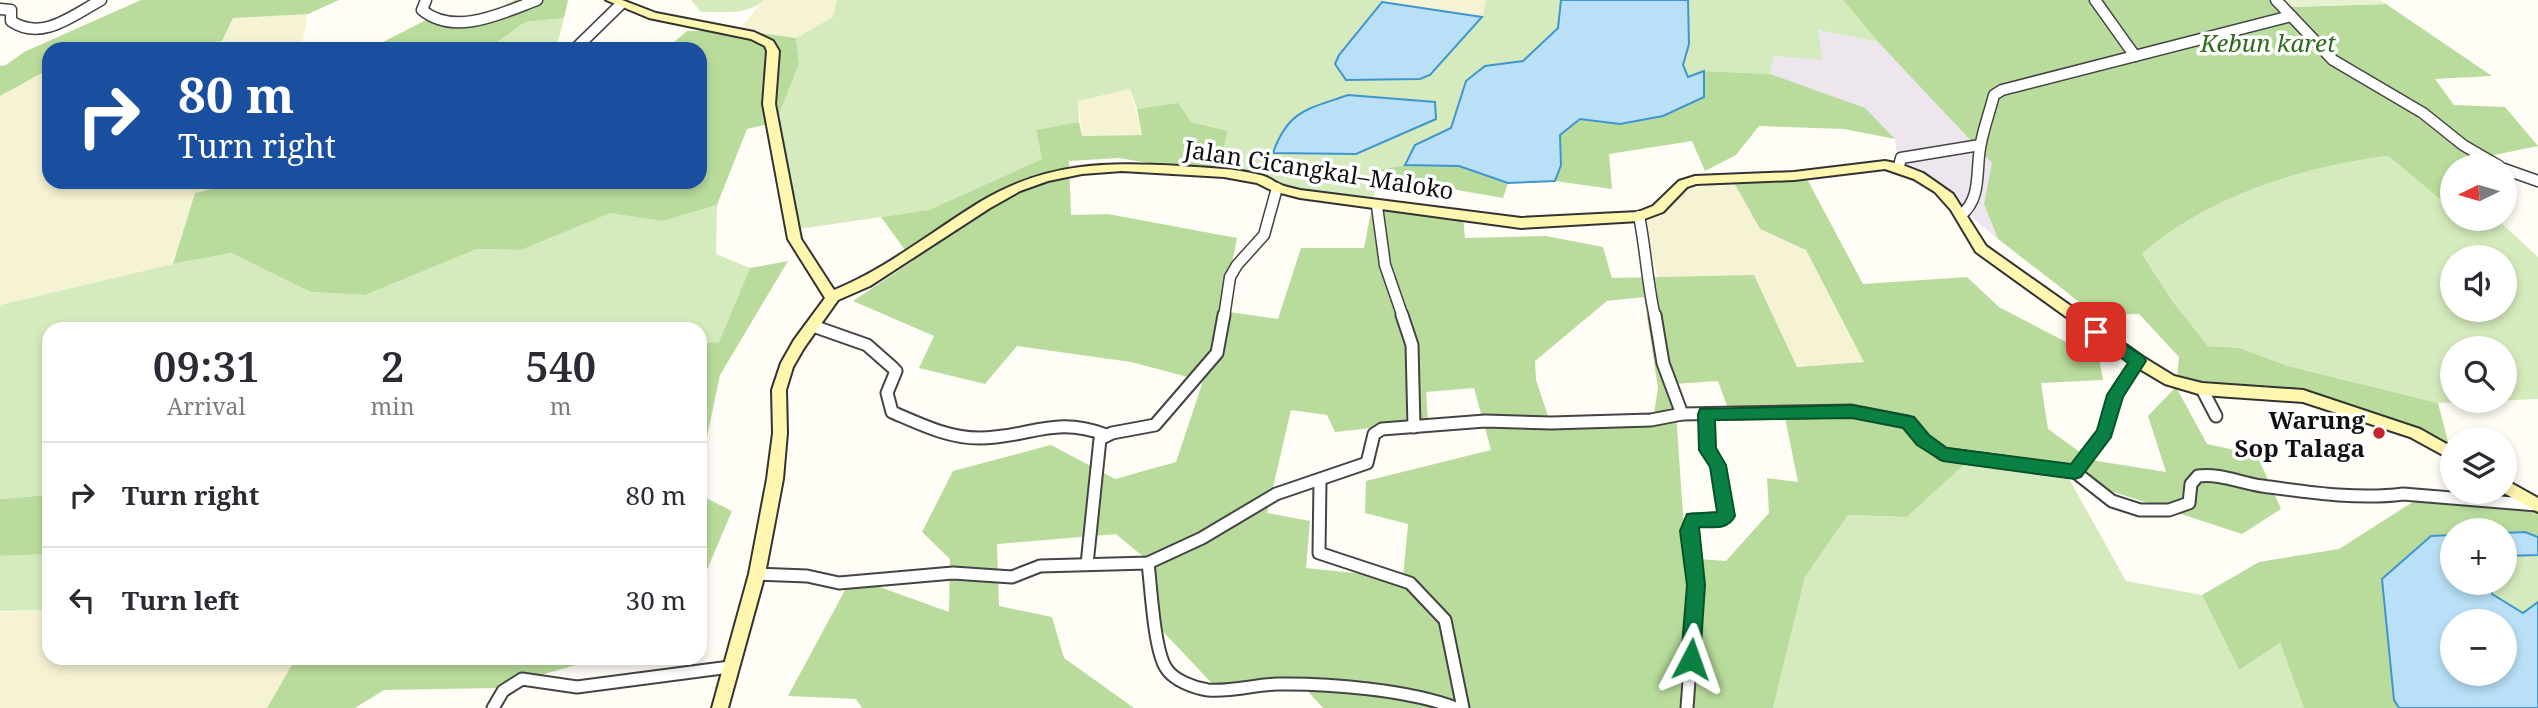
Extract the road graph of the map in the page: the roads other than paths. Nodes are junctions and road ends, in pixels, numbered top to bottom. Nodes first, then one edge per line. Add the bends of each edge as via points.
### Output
1 (101, 0) edge
2 (426, 0) edge
3 (537, 0) edge
4 (2095, 0) edge
5 (2276, 0) edge
6 (616, 2) edge
7 (0, 9) edge
8 (2291, 16) junction
9 (581, 42) edge
10 (2135, 56) junction
11 (1980, 145) junction
12 (2478, 154) edge
13 (1899, 166) junction
14 (2517, 174) edge
15 (2538, 181) edge
16 (1277, 188) junction
17 (1377, 206) junction
18 (1961, 215) junction
19 (1639, 216) junction
20 (833, 296) junction
21 (813, 326) junction
22 (2138, 361) junction
23 (2202, 389) junction
24 (1682, 414) junction
25 (1706, 414) junction
26 (2216, 416) dead end
27 (1414, 427) junction
28 (1106, 435) junction
29 (2440, 447) edge
30 (2075, 472) junction
31 (1320, 481) junction
32 (2517, 493) edge
33 (2538, 505) edge
34 (1148, 563) junction
35 (1087, 564) junction
36 (757, 573) junction
37 (730, 667) junction
38 (493, 708) edge
39 (720, 708) edge
40 (1456, 708) edge
41 (1463, 708) edge
42 (1687, 708) edge

1 - 7 street via 43,29 14,25 11,10
2 - 3 street via 425,15 446,24 486,19
4 - 10 street
5 - 8 street
6 - 9 street
6 - 20 street via 653,16 754,36 769,44 774,62 769,104 788,212 795,239
8 - 10 street
8 - 12 street via 2333,60 2423,113
10 - 11 street via 2002,90 1994,95
11 - 13 street via 1901,158
11 - 18 street via 1976,190 1970,208
13 - 18 street via 1931,184
13 - 19 street, Jalan Cicangkal–Maloko via 1696,180 1683,184 1658,209
14 - 15 street
16 - 17 street, Jalan Cicangkal–Maloko
16 - 20 street, Jalan Cicangkal–Maloko via 1260,179 1224,173 1122,167 1046,177 985,205 865,284
16 - 28 street via 1270,200 1263,238 1236,264 1229,278 1217,353 1154,425
17 - 19 street, Jalan Cicangkal–Maloko via 1521,223
17 - 27 street via 1385,265 1412,345
18 - 22 street via 1981,249
19 - 24 street via 1663,363
20 - 21 street
21 - 28 street via 867,345 891,364 896,371 887,393 892,412 943,434 981,438 1064,424 1085,425
21 - 36 street via 786,367 779,390 775,479
22 - 23 street via 2170,380
22 - 30 street via 2115,395 2105,432
23 - 26 street
23 - 29 street via 2303,396 2415,433
24 - 25 street
24 - 27 street via 1651,420 1485,421
25 - 30 street via 1852,411 1908,422 1943,454
25 - 42 street via 1707,450 1718,465 1727,516 1693,520 1689,531 1696,585
27 - 31 street via 1382,429 1374,434 1367,463
28 - 35 street via 1100,439
30 - 33 street via 2112,501 2140,510 2169,510 2189,503 2191,484 2198,476 2211,474 2259,486 2381,498 2403,494
31 - 34 street via 1276,494 1202,538
31 - 41 street via 1319,554 1410,583 1445,620
32 - 33 street
34 - 35 street
34 - 40 street via 1166,669 1188,685 1209,690 1278,684 1355,689 1428,697
35 - 36 street via 1040,566 1012,577 953,573 839,583
36 - 37 street
37 - 38 street via 577,687 522,679 503,691
37 - 39 street

